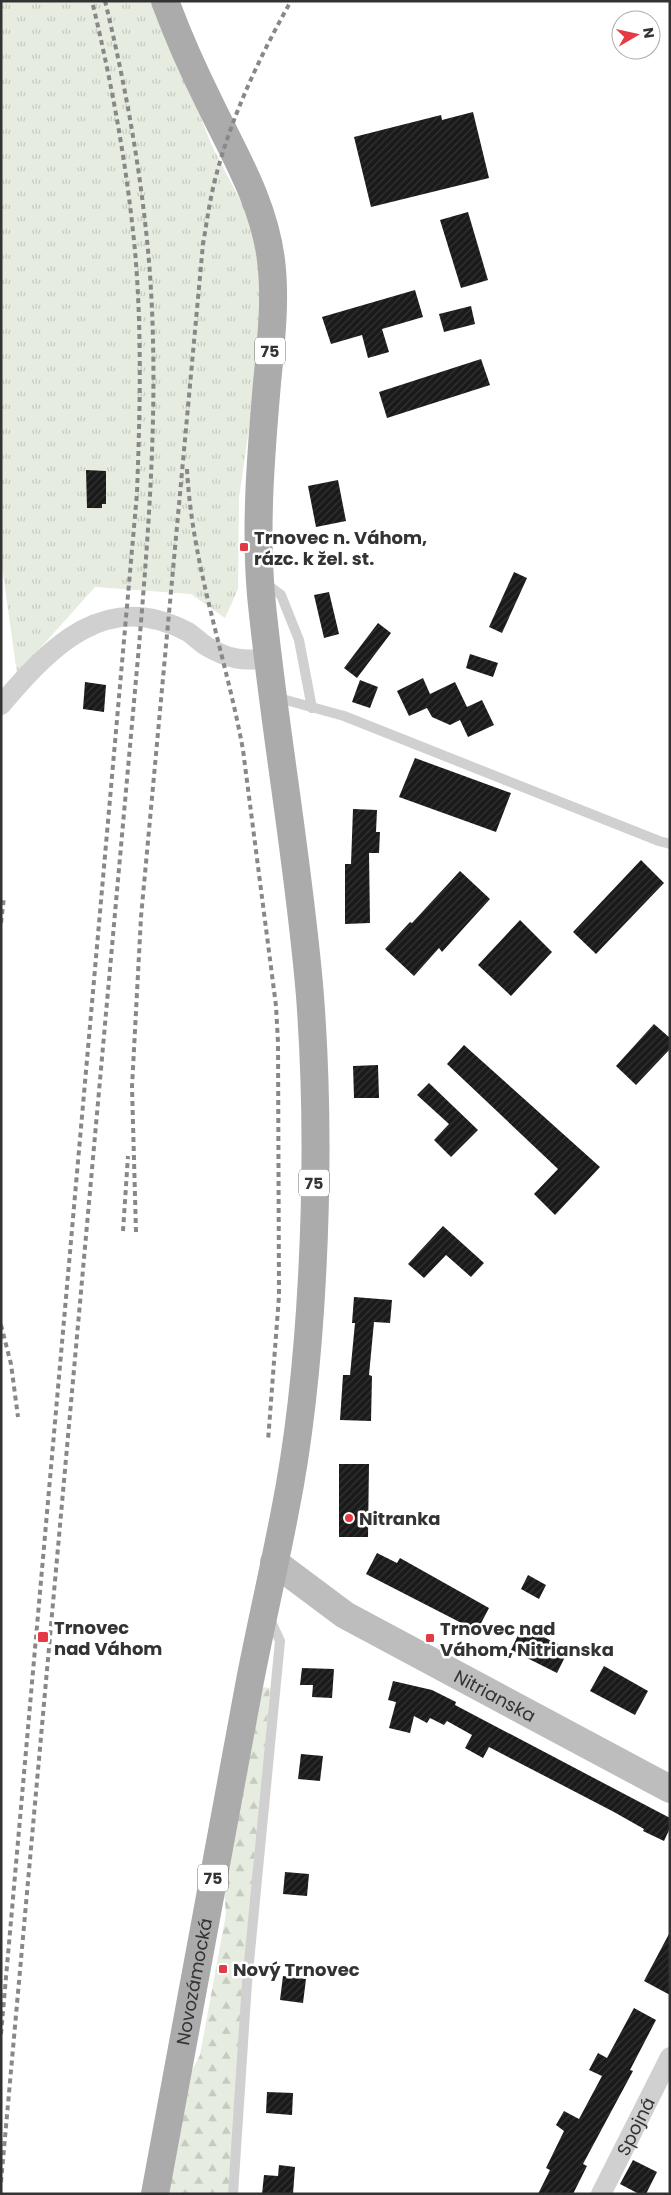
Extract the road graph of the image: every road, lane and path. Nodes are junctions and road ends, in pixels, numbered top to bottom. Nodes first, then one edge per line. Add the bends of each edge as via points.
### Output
1 (165, 1) edge
2 (260, 578) junction
3 (268, 658) junction
4 (274, 697) junction
5 (1, 705) edge
6 (312, 708) junction
7 (670, 844) edge
8 (274, 1562) junction
9 (264, 1607) junction
10 (670, 1789) edge
11 (670, 2057) edge
12 (155, 2194) edge
13 (232, 2194) edge
14 (601, 2194) edge

1 - 2 main road, 75 via 189,60 254,195 269,246 273,295 261,467
2 - 3 main road, 75
2 - 6 lane via 281,595 299,640
3 - 4 main road, 75
3 - 5 street via 249,661 234,658 168,623 142,616 116,617 70,636
4 - 6 lane
4 - 8 main road, 75 via 310,997 315,1147 308,1338 286,1510
6 - 7 lane via 344,716
8 - 9 main road, Novozámocká / 75
8 - 10 main road, Nitrianska via 345,1615
9 - 12 main road, Novozámocká / 75
9 - 13 lane via 280,1641 247,1982
11 - 14 street, Spojná

